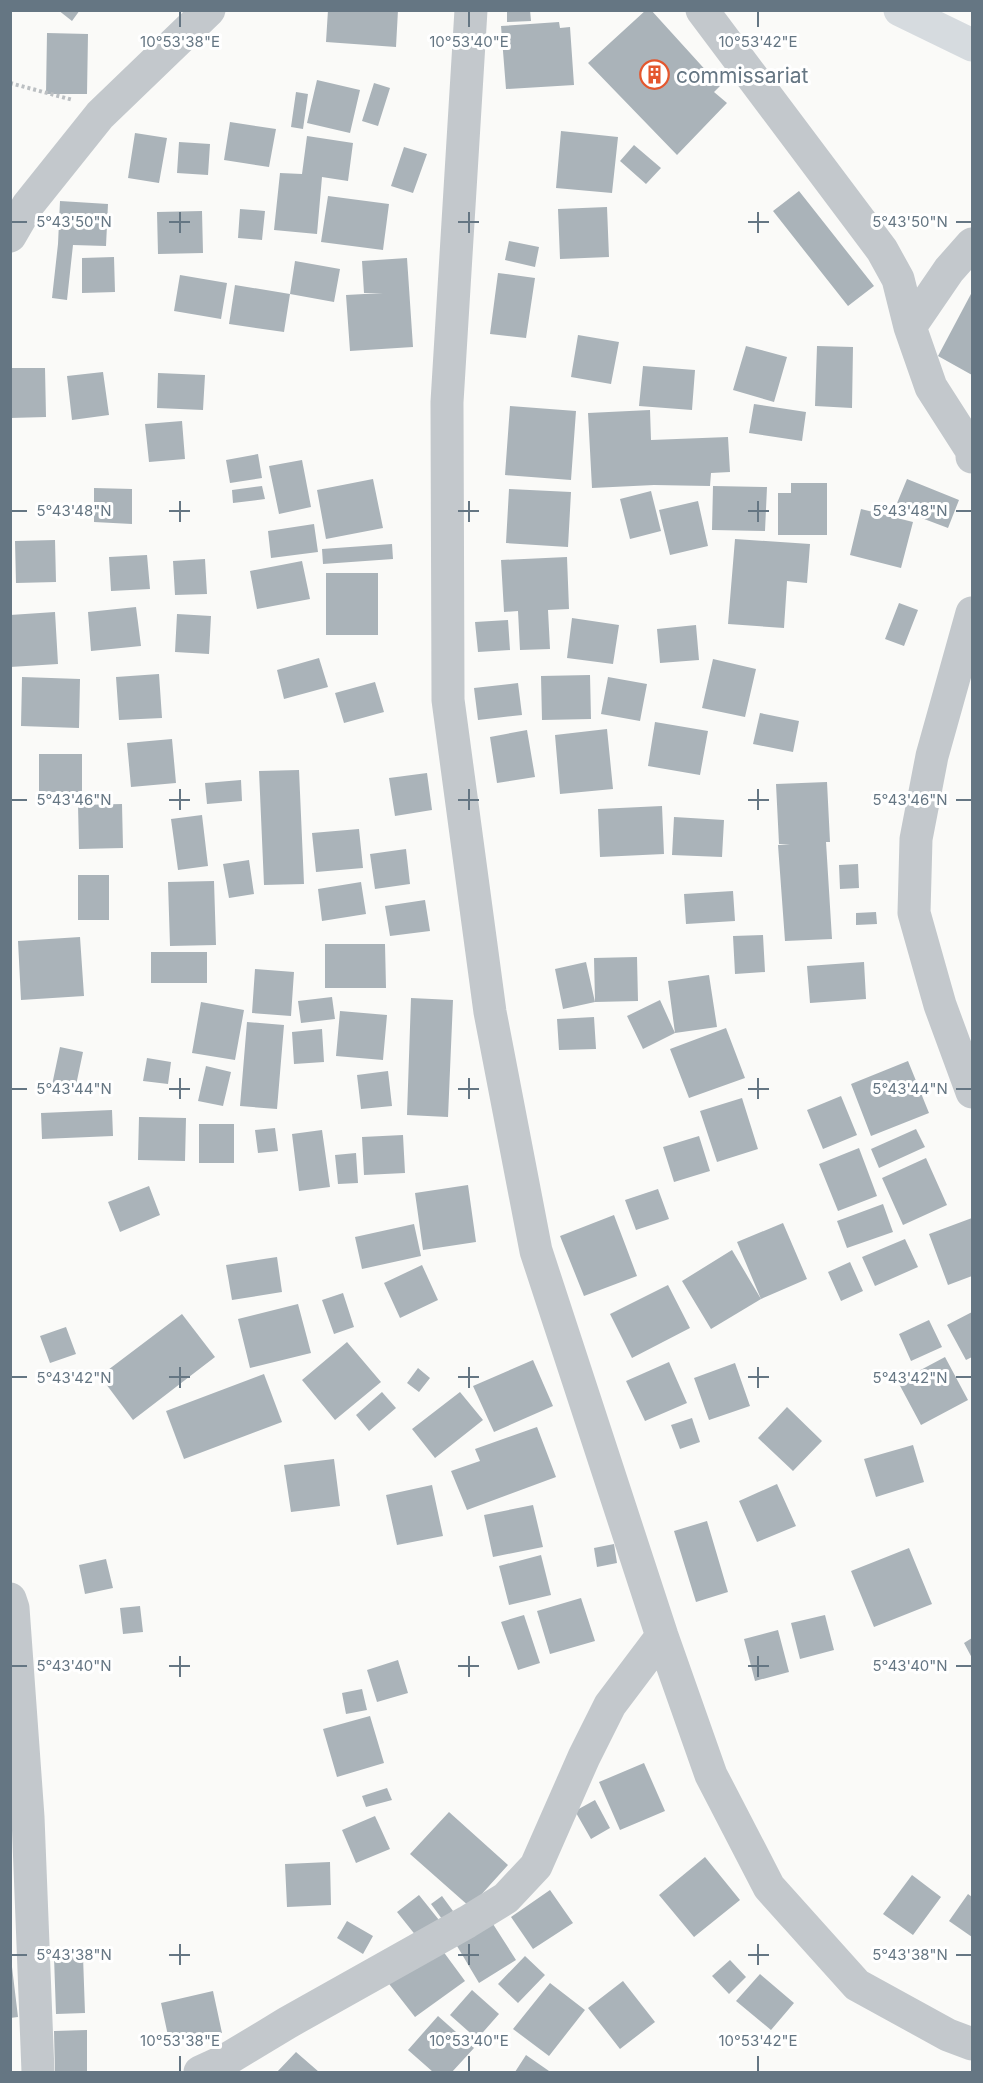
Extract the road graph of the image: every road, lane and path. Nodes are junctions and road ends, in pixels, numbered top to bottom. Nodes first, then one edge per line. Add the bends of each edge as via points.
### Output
1 (209, 10) edge
2 (471, 10) edge
3 (702, 10) edge
4 (900, 10) edge
5 (972, 45) edge
6 (10, 84) edge
7 (99, 115) junction
8 (10, 236) edge
9 (972, 244) edge
10 (910, 327) junction
11 (972, 453) edge
12 (972, 613) edge
13 (972, 1092) edge
14 (10, 1599) edge
15 (662, 1636) junction
16 (972, 2044) edge
17 (38, 2073) edge
18 (200, 2073) edge

1 - 7 street
2 - 15 street via 447,402 448,700 489,1012 536,1251
3 - 10 street via 882,250 898,279
4 - 5 main road
6 - 7 path via 71,99
7 - 8 street via 28,205
9 - 10 street
10 - 11 street via 930,387
12 - 13 street via 932,756 916,838 914,913 940,1005
14 - 17 street via 28,1817
15 - 16 street via 711,1775 769,1887 857,1985
15 - 18 street via 610,1705 536,1866 506,1898

